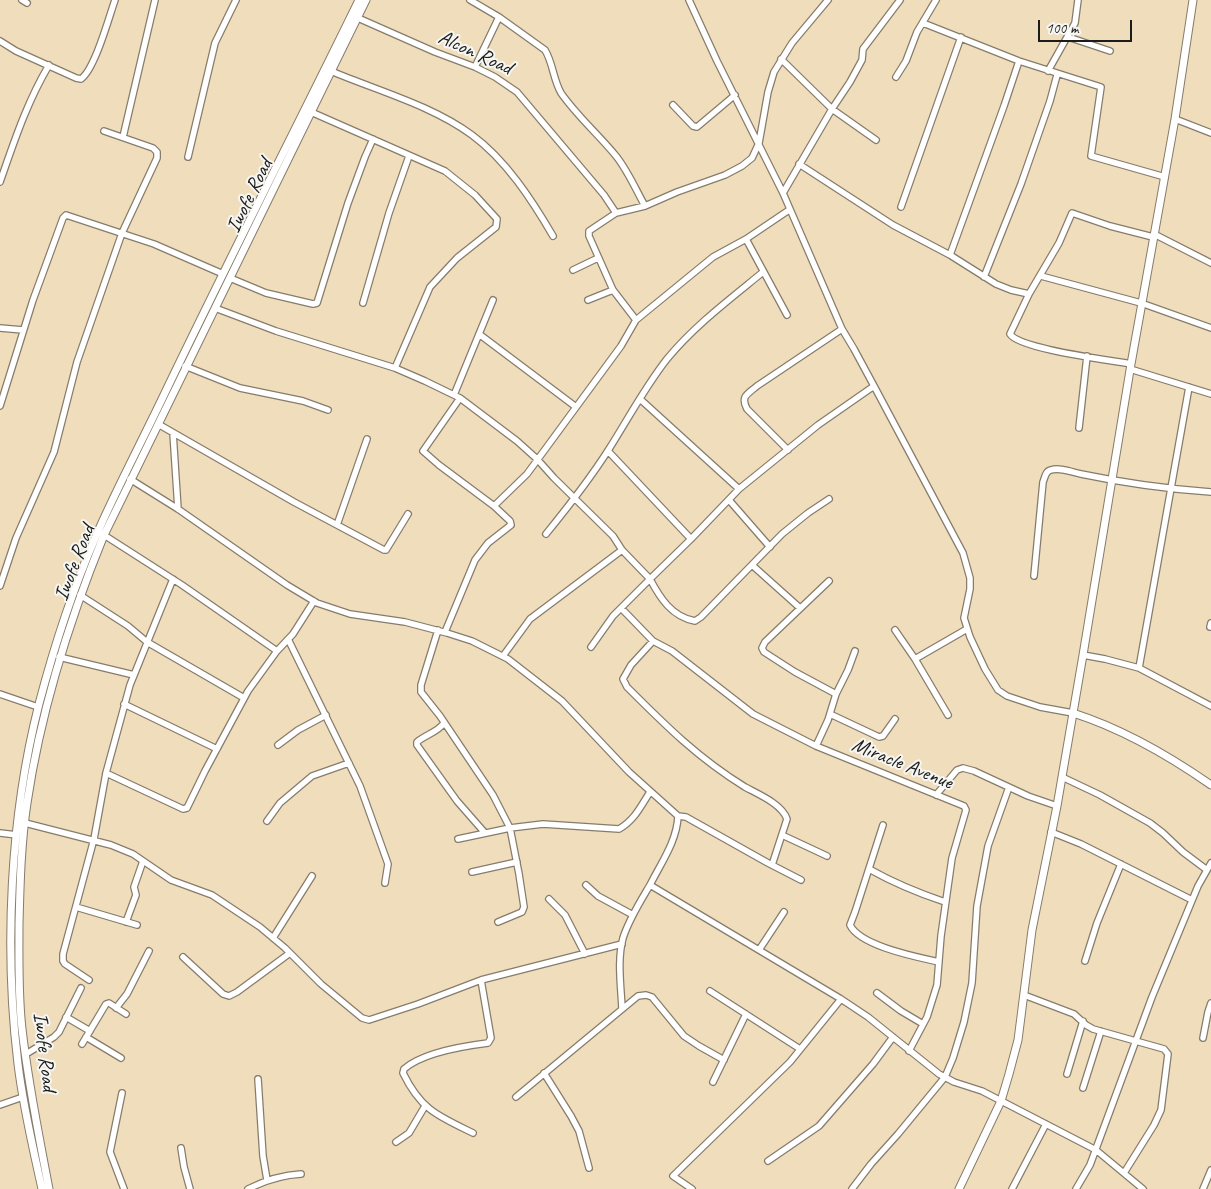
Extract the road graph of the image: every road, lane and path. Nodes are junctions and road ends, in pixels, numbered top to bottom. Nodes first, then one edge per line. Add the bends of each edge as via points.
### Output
1 (115, 0) edge
2 (155, 0) edge
3 (236, 0) edge
4 (359, 0) edge
5 (366, 0) edge
6 (470, 0) edge
7 (689, 0) edge
8 (828, 0) edge
9 (900, 0) edge
10 (936, 0) edge
11 (1078, 0) edge
12 (1193, 0) edge
13 (499, 17) junction
14 (358, 18) junction
15 (923, 24) junction
16 (961, 37) junction
17 (1068, 37) junction
18 (0, 41) edge
19 (1110, 52) dead end
20 (781, 59) junction
21 (1019, 61) junction
22 (49, 66) junction
23 (475, 67) junction
24 (1048, 71) junction
25 (331, 72) junction
26 (1057, 75) junction
27 (896, 77) dead end
28 (735, 95) junction
29 (673, 105) dead end
30 (832, 109) junction
31 (312, 112) junction
32 (1175, 118) junction
33 (104, 131) dead end
34 (1211, 134) edge
35 (123, 137) junction
36 (373, 139) junction
37 (876, 140) dead end
38 (759, 143) junction
39 (409, 156) junction
40 (188, 157) dead end
41 (799, 164) junction
42 (1164, 177) junction
43 (0, 182) edge
44 (782, 193) junction
45 (645, 206) junction
46 (901, 207) dead end
47 (789, 210) junction
48 (616, 213) junction
49 (122, 233) junction
50 (552, 236) dead end
51 (1154, 236) junction
52 (746, 239) junction
53 (950, 255) junction
54 (598, 258) junction
55 (1211, 262) edge
56 (573, 270) dead end
57 (763, 272) junction
58 (223, 274) junction
59 (1041, 276) junction
60 (984, 277) junction
61 (230, 278) junction
62 (613, 290) junction
63 (1030, 294) junction
64 (493, 300) dead end
65 (588, 300) dead end
66 (363, 303) dead end
67 (1142, 303) junction
68 (215, 308) junction
69 (787, 315) dead end
70 (636, 320) junction
71 (0, 328) edge
72 (1211, 328) edge
73 (842, 329) junction
74 (24, 330) junction
75 (479, 334) junction
76 (1087, 356) junction
77 (185, 366) junction
78 (1130, 367) junction
79 (395, 368) junction
80 (874, 386) junction
81 (1189, 387) junction
82 (1211, 394) edge
83 (454, 395) junction
84 (460, 398) junction
85 (640, 399) junction
86 (0, 406) edge
87 (576, 407) junction
88 (328, 410) dead end
89 (158, 424) junction
90 (1079, 428) dead end
91 (173, 433) junction
92 (367, 439) dead end
93 (788, 450) junction
94 (608, 451) junction
95 (537, 459) junction
96 (130, 479) junction
97 (1111, 480) junction
98 (739, 489) junction
99 (1172, 489) junction
100 (1211, 492) edge
101 (575, 499) junction
102 (829, 499) dead end
103 (728, 500) junction
104 (494, 506) junction
105 (178, 509) junction
106 (408, 514) dead end
107 (337, 525) junction
108 (546, 534) dead end
109 (104, 535) junction
110 (691, 539) junction
111 (770, 547) junction
112 (622, 550) junction
113 (752, 566) junction
114 (84, 576) junction
115 (1034, 576) dead end
116 (172, 579) junction
117 (650, 579) junction
118 (829, 581) dead end
119 (0, 586) edge
120 (80, 595) junction
121 (314, 601) junction
122 (621, 608) junction
123 (800, 608) junction
124 (967, 629) junction
125 (438, 630) junction
126 (895, 630) dead end
127 (445, 632) junction
128 (288, 639) junction
129 (653, 641) junction
130 (147, 642) junction
131 (591, 647) dead end
132 (277, 651) junction
133 (855, 651) dead end
134 (1084, 655) junction
135 (503, 656) junction
136 (59, 657) junction
137 (915, 659) junction
138 (1139, 668) junction
139 (134, 675) junction
140 (0, 694) edge
141 (836, 694) junction
142 (244, 698) junction
143 (124, 704) junction
144 (1211, 706) edge
145 (38, 707) junction
146 (1073, 713) junction
147 (830, 714) junction
148 (948, 714) dead end
149 (326, 715) junction
150 (895, 719) dead end
151 (444, 722) junction
152 (278, 745) dead end
153 (816, 746) junction
154 (217, 749) junction
155 (349, 763) junction
156 (106, 772) junction
157 (1062, 777) junction
158 (1211, 785) edge
159 (1009, 787) junction
160 (650, 792) junction
161 (936, 795) junction
162 (1057, 806) junction
163 (678, 816) junction
164 (268, 821) dead end
165 (25, 823) junction
166 (883, 825) dead end
167 (510, 828) junction
168 (0, 832) edge
169 (1051, 832) junction
170 (485, 833) junction
171 (17, 835) junction
172 (782, 835) junction
173 (94, 839) junction
174 (458, 839) dead end
175 (827, 856) dead end
176 (143, 861) junction
177 (517, 862) junction
178 (1211, 863) edge
179 (1121, 864) junction
180 (772, 865) junction
181 (869, 869) junction
182 (1207, 870) junction
183 (472, 872) dead end
184 (312, 876) dead end
185 (801, 880) dead end
186 (385, 883) dead end
187 (586, 885) dead end
188 (650, 885) junction
189 (549, 899) dead end
190 (1192, 900) junction
191 (945, 902) junction
192 (76, 907) junction
193 (784, 912) dead end
194 (633, 915) junction
195 (126, 922) junction
196 (498, 922) dead end
197 (137, 926) dead end
198 (273, 938) junction
199 (622, 944) junction
200 (759, 950) junction
201 (149, 951) dead end
202 (290, 953) junction
203 (585, 954) junction
204 (182, 957) dead end
205 (1085, 960) dead end
206 (938, 962) junction
207 (89, 980) dead end
208 (481, 980) junction
209 (81, 988) dead end
210 (710, 991) dead end
211 (877, 993) dead end
212 (1024, 994) junction
213 (841, 999) junction
214 (1211, 1003) edge
215 (116, 1008) junction
216 (622, 1009) junction
217 (126, 1014) dead end
218 (746, 1014) junction
219 (66, 1017) junction
220 (1083, 1021) junction
221 (923, 1024) junction
222 (1101, 1031) junction
223 (88, 1034) junction
224 (893, 1037) junction
225 (1203, 1038) dead end
226 (1135, 1041) junction
227 (82, 1044) dead end
228 (800, 1049) junction
229 (909, 1051) junction
230 (26, 1054) junction
231 (121, 1058) dead end
232 (724, 1060) junction
233 (544, 1073) junction
234 (1067, 1074) dead end
235 (945, 1078) junction
236 (258, 1079) dead end
237 (713, 1082) dead end
238 (1083, 1088) dead end
239 (122, 1093) dead end
240 (23, 1097) junction
241 (516, 1097) dead end
242 (1001, 1101) junction
243 (0, 1104) edge
244 (425, 1106) junction
245 (1046, 1124) junction
246 (473, 1133) dead end
247 (396, 1142) dead end
248 (181, 1148) dead end
249 (1096, 1150) junction
250 (768, 1161) dead end
251 (590, 1168) dead end
252 (1211, 1170) edge
253 (1124, 1173) junction
254 (301, 1174) dead end
255 (267, 1180) junction
256 (1138, 1188) edge
257 (42, 1189) edge
258 (49, 1189) edge
259 (124, 1189) edge
260 (190, 1189) edge
261 (248, 1189) edge
262 (692, 1189) edge
263 (852, 1189) edge
264 (959, 1189) edge
265 (1012, 1189) edge
266 (1076, 1189) edge
267 (1203, 1189) edge

1 - 22 street via 85,76 76,78
2 - 35 street
3 - 40 street via 215,43
4 - 58 street, Iwofe Road
5 - 14 street, Iwofe Road
6 - 13 street
7 - 28 street
8 - 20 street
9 - 30 street via 864,49 860,65
10 - 15 street
11 - 17 street via 1075,23
12 - 32 street
13 - 23 street
13 - 45 street via 545,50 561,92 618,158
14 - 23 street, Alcon Road
14 - 25 street, Iwofe Road
15 - 16 street
15 - 27 street
16 - 21 street
16 - 46 street
17 - 19 street
17 - 24 street
18 - 22 street
20 - 30 street
20 - 38 street via 768,92
21 - 24 street
21 - 53 street
22 - 43 street via 24,114
23 - 48 street, Alcon Road via 518,92
24 - 26 street
25 - 31 street, Iwofe Road
25 - 50 street via 424,108 474,136 502,164 533,203
26 - 42 street via 1101,87 1090,156
26 - 60 street via 1021,184
28 - 29 street via 697,127
28 - 38 street
30 - 37 street
30 - 41 street
31 - 36 street
31 - 61 street, Iwofe Road
32 - 34 street
32 - 42 street
33 - 35 street
35 - 49 street via 152,148 157,152 157,158
36 - 39 street
36 - 61 street via 348,203 317,303 266,293
38 - 44 street
38 - 45 street via 752,158 734,171
39 - 66 street
39 - 79 street via 434,165 456,179 489,208 498,224 430,286
41 - 44 street
41 - 53 street via 892,225
42 - 51 street
44 - 47 street
45 - 48 street
47 - 52 street
47 - 73 street
48 - 54 street via 588,233
49 - 58 street
49 - 74 street via 66,215
49 - 119 street via 77,362 54,452 16,538
51 - 55 street
51 - 59 street via 1072,213
51 - 67 street
52 - 57 street
52 - 70 street via 714,257
53 - 60 street
54 - 56 street
54 - 62 street
57 - 69 street
57 - 85 street via 682,342 652,378
58 - 114 street, Iwofe Road via 126,471
59 - 63 street
59 - 67 street
60 - 63 street
61 - 68 street, Iwofe Road
62 - 65 street
62 - 70 street
63 - 76 street via 1010,334 1012,337 1036,346
64 - 75 street
67 - 72 street
67 - 78 street
68 - 77 street, Iwofe Road
68 - 79 street
70 - 87 street
71 - 74 street
73 - 80 street
73 - 93 street via 745,397 747,409
74 - 86 street
75 - 83 street
75 - 87 street
76 - 78 street
76 - 90 street
77 - 88 street via 240,388 303,401
77 - 89 street, Iwofe Road
78 - 81 street
78 - 97 street
79 - 83 street
80 - 93 street
80 - 124 street via 963,553 970,578 964,618
81 - 82 street
81 - 99 street
83 - 84 street
84 - 95 street
84 - 104 street via 423,451
85 - 94 street
85 - 98 street
87 - 95 street
89 - 91 street
89 - 96 street, Iwofe Road
91 - 105 street
91 - 107 street
92 - 107 street
93 - 98 street
94 - 101 street
94 - 110 street
95 - 101 street
95 - 104 street via 527,474
96 - 105 street
96 - 109 street, Iwofe Road
97 - 99 street
97 - 115 street via 1064,470 1046,472
97 - 134 street
98 - 103 street
99 - 100 street
99 - 138 street
101 - 108 street
101 - 112 street via 613,536
102 - 111 street via 788,529
103 - 110 street
103 - 111 street
104 - 127 street via 511,525 478,555
105 - 121 street
106 - 107 street via 386,550
109 - 114 street, Iwofe Road
109 - 116 street
110 - 117 street
111 - 113 street
112 - 117 street
112 - 135 street via 530,619
113 - 117 street via 695,621 673,611
113 - 123 street
114 - 120 street, Iwofe Road
114 - 145 street, Iwofe Road via 60,633
116 - 130 street
116 - 132 street
117 - 122 street
118 - 123 street
120 - 130 street
120 - 136 street, Iwofe Road
121 - 125 street via 350,614
121 - 128 street
122 - 129 street, Miracle Avenue
122 - 131 street
123 - 141 street via 765,642 762,649
124 - 137 street
124 - 146 street via 998,690 1040,708
125 - 127 street
125 - 151 street via 421,685 422,692
126 - 137 street
127 - 135 street
128 - 132 street
128 - 149 street
129 - 153 street, Miracle Avenue via 672,650 753,714
129 - 172 street via 623,679 627,687 698,756 786,814
130 - 139 street
130 - 142 street
132 - 142 street
133 - 141 street
134 - 138 street
134 - 146 street
135 - 160 street via 562,701
136 - 139 street
136 - 165 street, Iwofe Road via 34,761
137 - 148 street
138 - 144 street
139 - 143 street
140 - 145 street
141 - 147 street
142 - 154 street
143 - 154 street
143 - 156 street
145 - 171 street, Iwofe Road
146 - 157 street
146 - 158 street via 1097,720 1138,740
147 - 150 street via 879,737
147 - 153 street
149 - 152 street
149 - 155 street
151 - 167 street via 493,795
151 - 170 street via 442,727 416,742 417,745 457,801
153 - 161 street, Miracle Avenue
154 - 156 street via 187,808 183,809
155 - 164 street via 312,776 280,803
155 - 186 street via 388,864
156 - 173 street
157 - 162 street
157 - 182 street via 1150,823
159 - 161 street via 963,768 957,770
159 - 162 street
159 - 235 street via 988,846 978,906 972,982 964,1022
160 - 163 street
160 - 167 street via 635,816 620,829 543,824
161 - 191 street, Miracle Avenue via 961,804 966,810 952,858
162 - 169 street
163 - 180 street via 686,817
163 - 188 street via 678,828
165 - 173 street
165 - 230 street, Iwofe Road via 20,877 19,971
166 - 181 street
167 - 170 street
167 - 177 street
168 - 171 street
169 - 179 street
169 - 212 street via 1032,930
170 - 174 street
171 - 240 street, Iwofe Road via 12,954 15,1030
172 - 175 street
172 - 180 street
173 - 176 street
173 - 192 street
176 - 195 street
176 - 198 street via 171,880 212,895
177 - 183 street
177 - 196 street via 523,910
178 - 182 street
179 - 190 street
179 - 205 street
180 - 185 street
181 - 191 street via 891,882
181 - 206 street via 850,925 852,930 889,950
182 - 190 street
184 - 198 street
187 - 194 street via 598,896
188 - 194 street
188 - 200 street
189 - 203 street via 565,915
190 - 226 street
191 - 206 street, Miracle Avenue
192 - 195 street
192 - 207 street via 63,961
193 - 200 street
194 - 199 street
195 - 197 street
198 - 202 street
199 - 203 street
199 - 216 street
200 - 213 street
201 - 215 street via 127,994
202 - 204 street via 230,996 223,994
202 - 208 street via 336,997 369,1020
203 - 208 street
206 - 221 street, Miracle Avenue via 937,985
208 - 244 street via 491,1038 488,1043 449,1050 404,1069 403,1073
209 - 219 street
210 - 218 street
211 - 221 street
212 - 220 street via 1074,1014
212 - 242 street via 1018,1040
213 - 224 street
213 - 228 street
214 - 225 street
215 - 217 street
215 - 223 street via 106,1004
216 - 232 street via 638,996 646,994 684,1036
216 - 233 street
218 - 228 street
218 - 232 street
219 - 223 street
219 - 230 street via 54,1037
220 - 222 street
220 - 234 street
221 - 229 street, Miracle Avenue
222 - 226 street
222 - 238 street
223 - 227 street
223 - 231 street
224 - 229 street
224 - 250 street via 819,1126
226 - 249 street
226 - 253 street via 1164,1049 1168,1054 1161,1110
228 - 262 street via 673,1176
229 - 235 street
230 - 258 street, Iwofe Road
232 - 237 street
233 - 241 street
233 - 251 street via 579,1131
235 - 242 street
235 - 263 street
236 - 255 street
239 - 259 street via 110,1152
240 - 243 street
240 - 257 street, Iwofe Road
242 - 245 street
242 - 264 street
244 - 246 street via 441,1118
244 - 247 street via 409,1133
245 - 249 street
245 - 265 street
248 - 260 street
249 - 253 street
249 - 266 street
252 - 267 street
253 - 256 street
254 - 255 street
255 - 261 street

